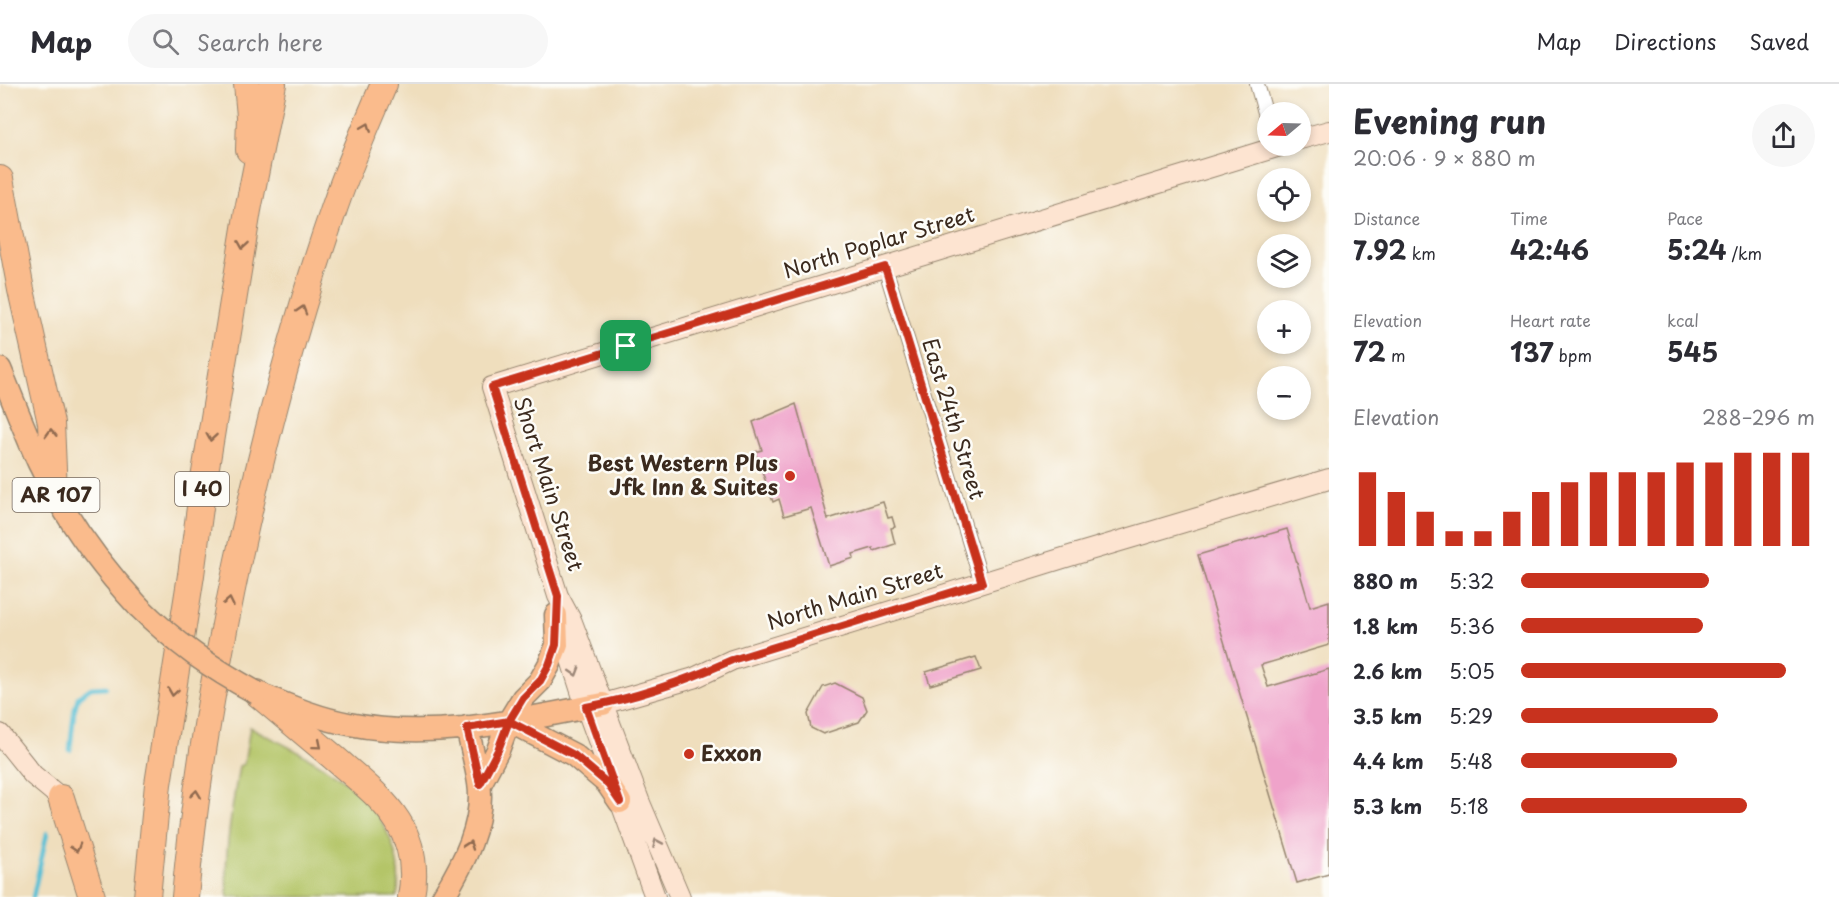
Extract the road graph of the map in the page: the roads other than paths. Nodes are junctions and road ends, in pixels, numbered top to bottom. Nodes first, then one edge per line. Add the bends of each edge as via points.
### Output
1 (247, 84) edge
2 (273, 84) edge
3 (384, 84) edge
4 (1257, 84) edge
5 (1262, 102) edge
6 (1329, 131) edge
7 (1311, 136) edge
8 (1257, 152) edge
9 (0, 179) edge
10 (248, 210) junction
11 (885, 267) junction
12 (0, 369) edge
13 (492, 387) joint
14 (1329, 479) edge
15 (54, 492) junction
16 (982, 583) junction
17 (557, 606) junction
18 (257, 693) junction
19 (593, 709) junction
20 (509, 721) junction
21 (467, 728) junction
22 (0, 734) edge
23 (480, 784) junction
24 (61, 798) joint
25 (620, 802) junction
26 (189, 852) junction
27 (92, 897) edge
28 (147, 897) edge
29 (185, 897) edge
30 (205, 897) edge
31 (411, 897) edge
32 (443, 897) edge
33 (655, 897) edge
34 (680, 897) edge

1 - 10 highway
2 - 10 highway, I 40
26 -> 3 highway, I 40 via 199,765 226,617 276,398 336,204
4 - 5 street
6 - 7 main road
8 - 11 main road, North Poplar Street
15 -> 9 highway via 51,423
10 -> 28 highway, I 40 via 158,784
11 - 13 main road, North Poplar Street
11 - 16 street, East 24th Street
12 - 15 main road, AR 107
13 - 17 main road, Short Main Street
14 - 16 main road, North Main Street
15 - 18 main road, AR 107, bridge via 105,571 161,630 203,662
16 - 19 main road, North Main Street via 732,660 694,678
17 - 19 main road, Short Main Street
17 - 20 main road via 556,645 549,665
18 - 21 main road via 349,724 423,730
18 -> 31 highway via 387,805 410,848
19 - 20 main road
19 - 25 main road
34 -> 19 main road via 640,803
20 - 21 main road
20 - 23 main road
20 - 25 main road via 574,755 607,783
21 - 23 main road
22 - 24 main road via 33,775
32 -> 23 main road via 470,847
24 -> 27 highway
25 - 33 main road
26 - 29 highway, I 40
26 - 30 highway

